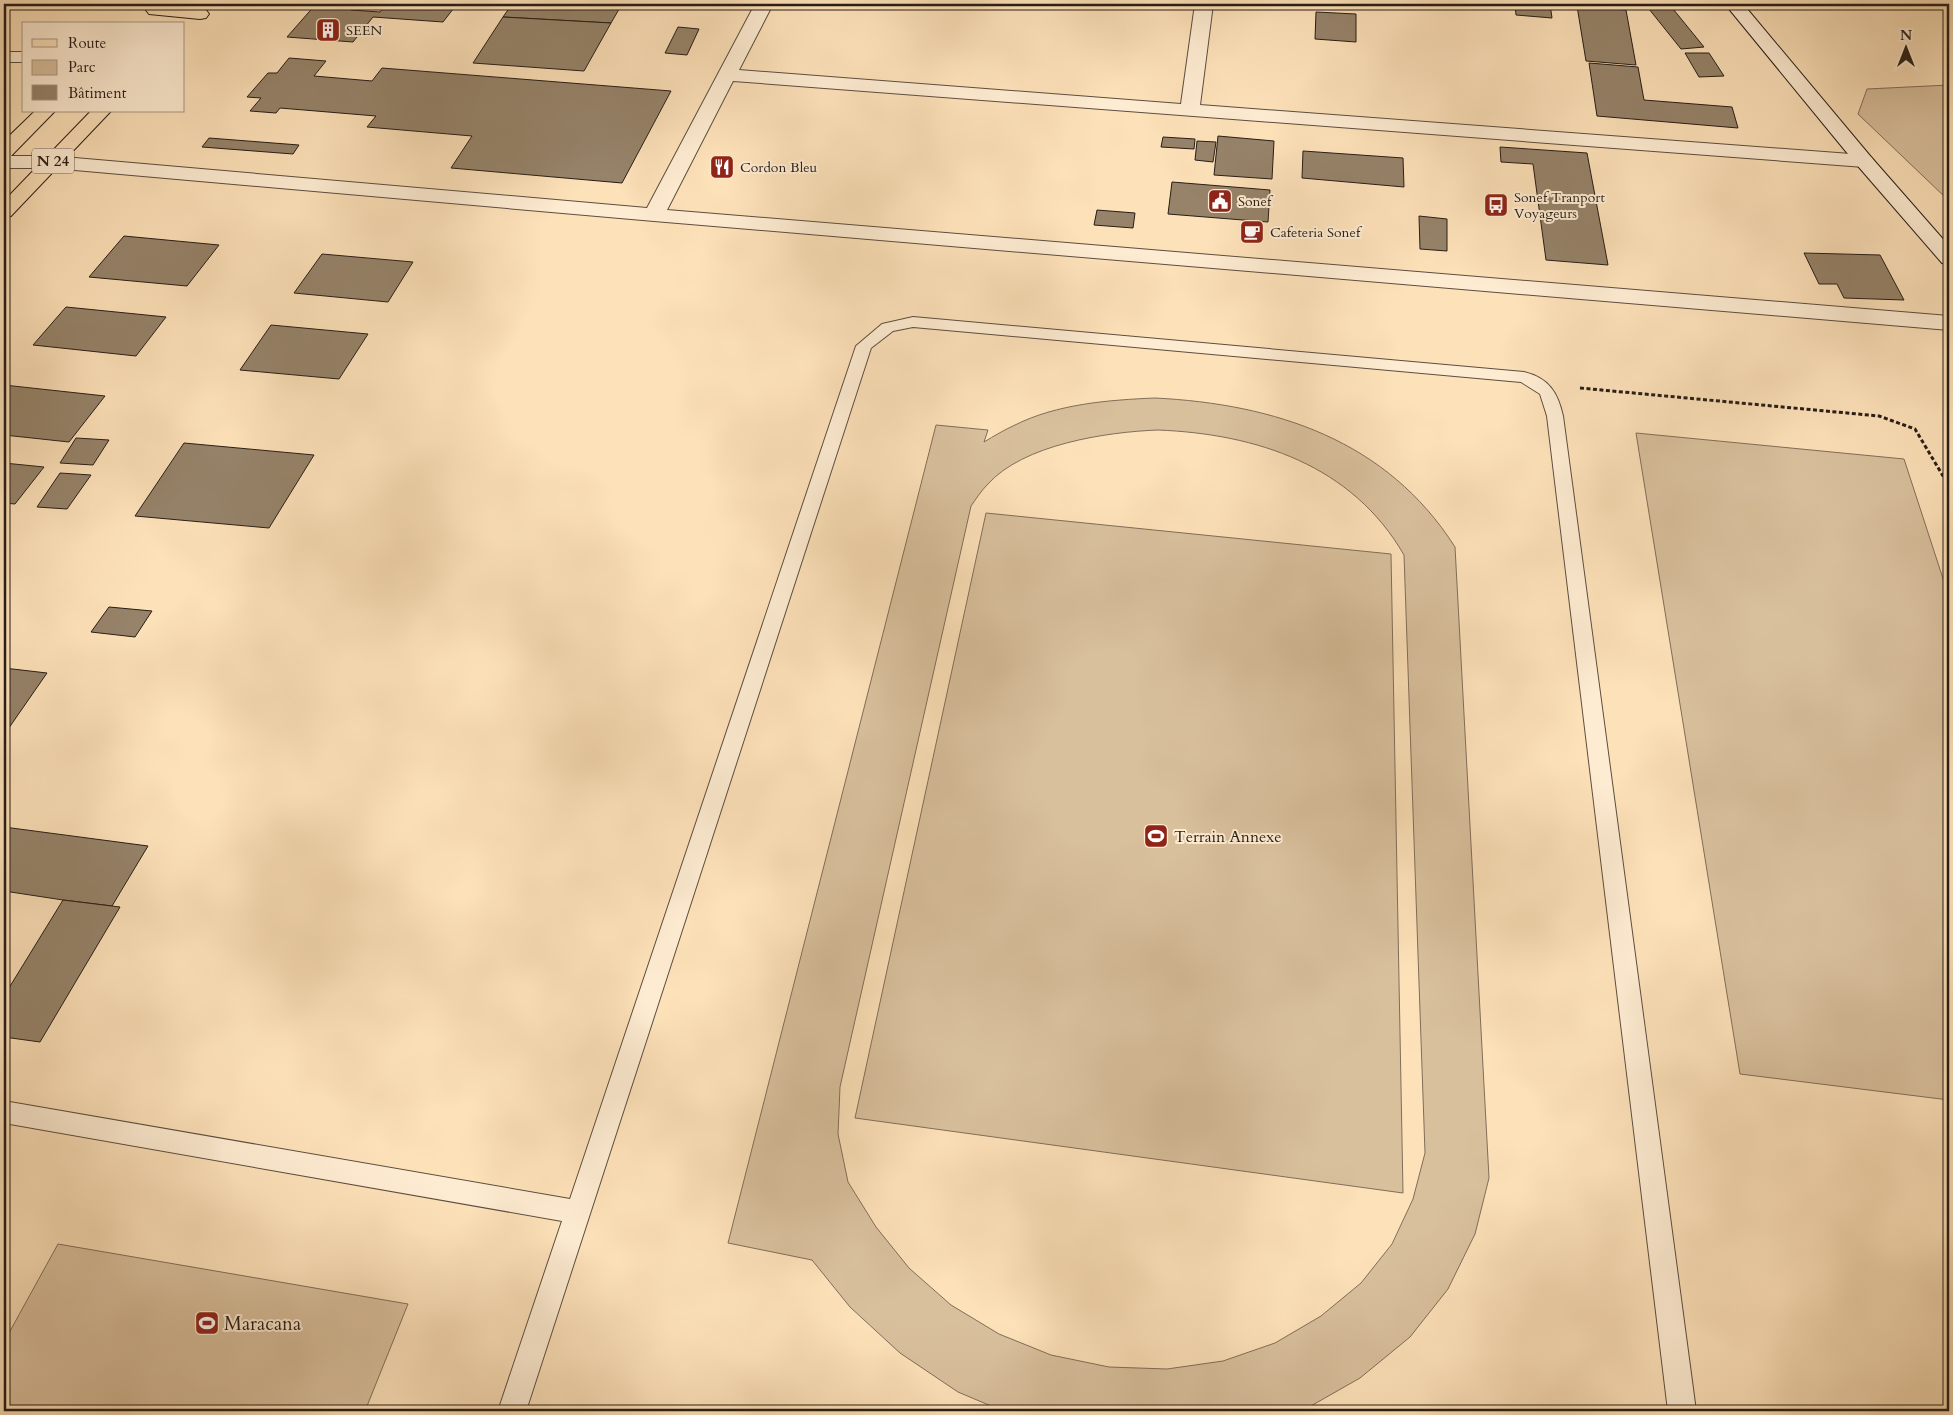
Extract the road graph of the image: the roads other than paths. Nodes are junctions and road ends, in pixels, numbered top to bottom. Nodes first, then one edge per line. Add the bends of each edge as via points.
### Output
1 (764, 4) edge
2 (1204, 4) edge
3 (1734, 4) edge
4 (206, 9) edge
5 (154, 11) edge
6 (185, 29) edge
7 (4, 57) edge
8 (22, 57) edge
9 (727, 76) junction
10 (1190, 110) junction
11 (45, 112) edge
12 (101, 112) edge
13 (4, 152) edge
14 (1864, 161) junction
15 (4, 162) edge
16 (52, 162) junction
17 (4, 212) edge
18 (654, 215) junction
19 (1949, 259) edge
20 (1949, 323) edge
21 (4, 1112) edge
22 (578, 1212) junction
23 (512, 1411) edge
24 (1682, 1411) edge

1 - 9 street
2 - 10 street
3 - 14 street
4 - 5 main road
4 - 6 main road
7 - 8 street
9 - 10 street
9 - 18 street
10 - 14 street
11 - 13 main road, N 24
12 - 16 main road, N 24
14 - 19 street
15 - 16 street
16 - 17 main road, N 24
16 - 18 street
18 - 20 street
21 - 22 lane
22 - 23 lane
22 - 24 lane via 864,346 888,327 913,322 1524,376 1542,385 1555,416

